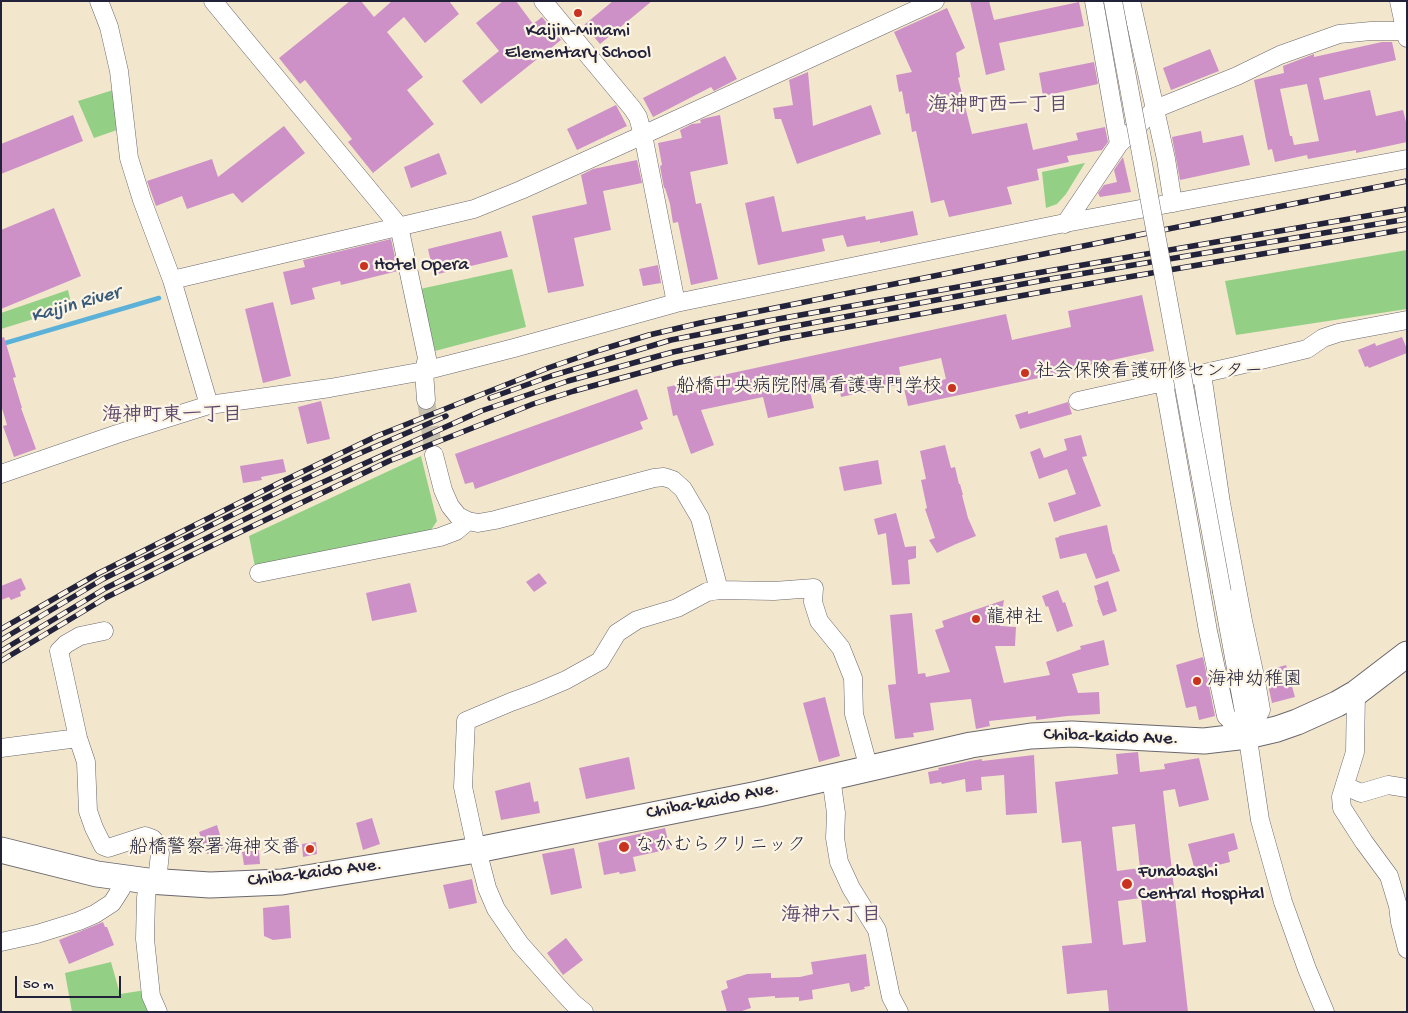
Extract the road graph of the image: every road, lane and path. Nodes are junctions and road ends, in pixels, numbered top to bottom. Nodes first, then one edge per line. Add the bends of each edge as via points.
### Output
1 (99, 1) edge
2 (212, 1) edge
3 (543, 1) edge
4 (935, 1) edge
5 (1094, 1) edge
6 (1113, 1) edge
7 (1131, 1) edge
8 (1399, 1) edge
9 (1406, 34) edge
10 (1155, 109) junction
11 (643, 135) junction
12 (1119, 144) junction
13 (1407, 160) edge
14 (1173, 203) junction
15 (1065, 224) junction
16 (399, 226) junction
17 (172, 280) junction
18 (676, 303) junction
19 (1407, 320) edge
20 (424, 371) junction
21 (1202, 374) junction
22 (1164, 383) junction
23 (426, 400) tunnel mouth
24 (1078, 401) dead end
25 (209, 405) junction
26 (434, 455) tunnel mouth
27 (1, 474) edge
28 (468, 521) junction
29 (259, 573) dead end
30 (719, 590) junction
31 (104, 631) dead end
32 (1407, 654) edge
33 (1356, 693) junction
34 (1247, 736) junction
35 (78, 738) junction
36 (1, 748) edge
37 (867, 769) junction
38 (831, 777) junction
39 (1345, 786) junction
40 (1407, 788) edge
41 (1, 850) edge
42 (477, 850) junction
43 (123, 878) junction
44 (152, 881) junction
45 (1, 942) edge
46 (1407, 949) edge
47 (580, 1011) edge
48 (158, 1012) edge
49 (899, 1012) edge
50 (1325, 1012) edge

1 - 17 street via 119,71 129,158
2 - 16 street
3 - 11 street via 632,108
4 - 11 street
5 - 12 street
6 - 34 street, bridge
7 - 10 street
8 - 9 street
9 - 10 street via 1371,31 1339,34 1280,55 1238,76
10 - 12 street
10 - 14 street
11 - 16 street via 474,209
11 - 18 street
12 - 15 street
13 - 14 street
14 - 15 street
15 - 18 street
16 - 17 street
16 - 20 street via 427,358
17 - 25 street
18 - 20 street
19 - 21 street via 1338,333 1307,349
20 - 23 street
20 - 25 street
21 - 22 street
21 - 34 street via 1221,503 1261,710
22 - 24 street
22 - 34 street via 1226,716
25 - 27 street
26 - 28 street via 450,506 458,516
28 - 29 street via 456,531 440,537
28 - 30 street via 495,520 664,476 682,489 700,518
30 - 37 street via 814,588 813,602 819,621 841,648 853,678 854,714
30 - 42 street via 637,620 617,633 600,661 566,680 466,721 463,787
31 - 35 street via 80,636 59,651
32 - 33 highway, Chiba-kaido Ave.
33 - 34 highway, Chiba-kaido Ave. via 1309,717
33 - 39 street via 1355,752
34 - 37 highway, Chiba-kaido Ave. via 1204,741 1081,734 1031,736 972,745
34 - 50 street via 1259,811 1283,902
35 - 36 street
35 - 44 street via 86,762 88,811 100,842 108,848 145,836 153,839 160,853
37 - 38 highway, Chiba-kaido Ave.
38 - 42 highway, Chiba-kaido Ave.
38 - 49 street via 839,862 877,930 892,996
39 - 40 street via 1361,793 1388,786
39 - 46 street via 1342,808 1390,876
41 - 43 highway, Chiba-kaido Ave.
42 - 44 highway, Chiba-kaido Ave. via 282,882 210,886
42 - 47 street via 496,909 520,944
43 - 44 highway, Chiba-kaido Ave.
43 - 45 street via 121,889 112,903 96,914 79,922
44 - 48 street via 146,898 145,939 151,996

